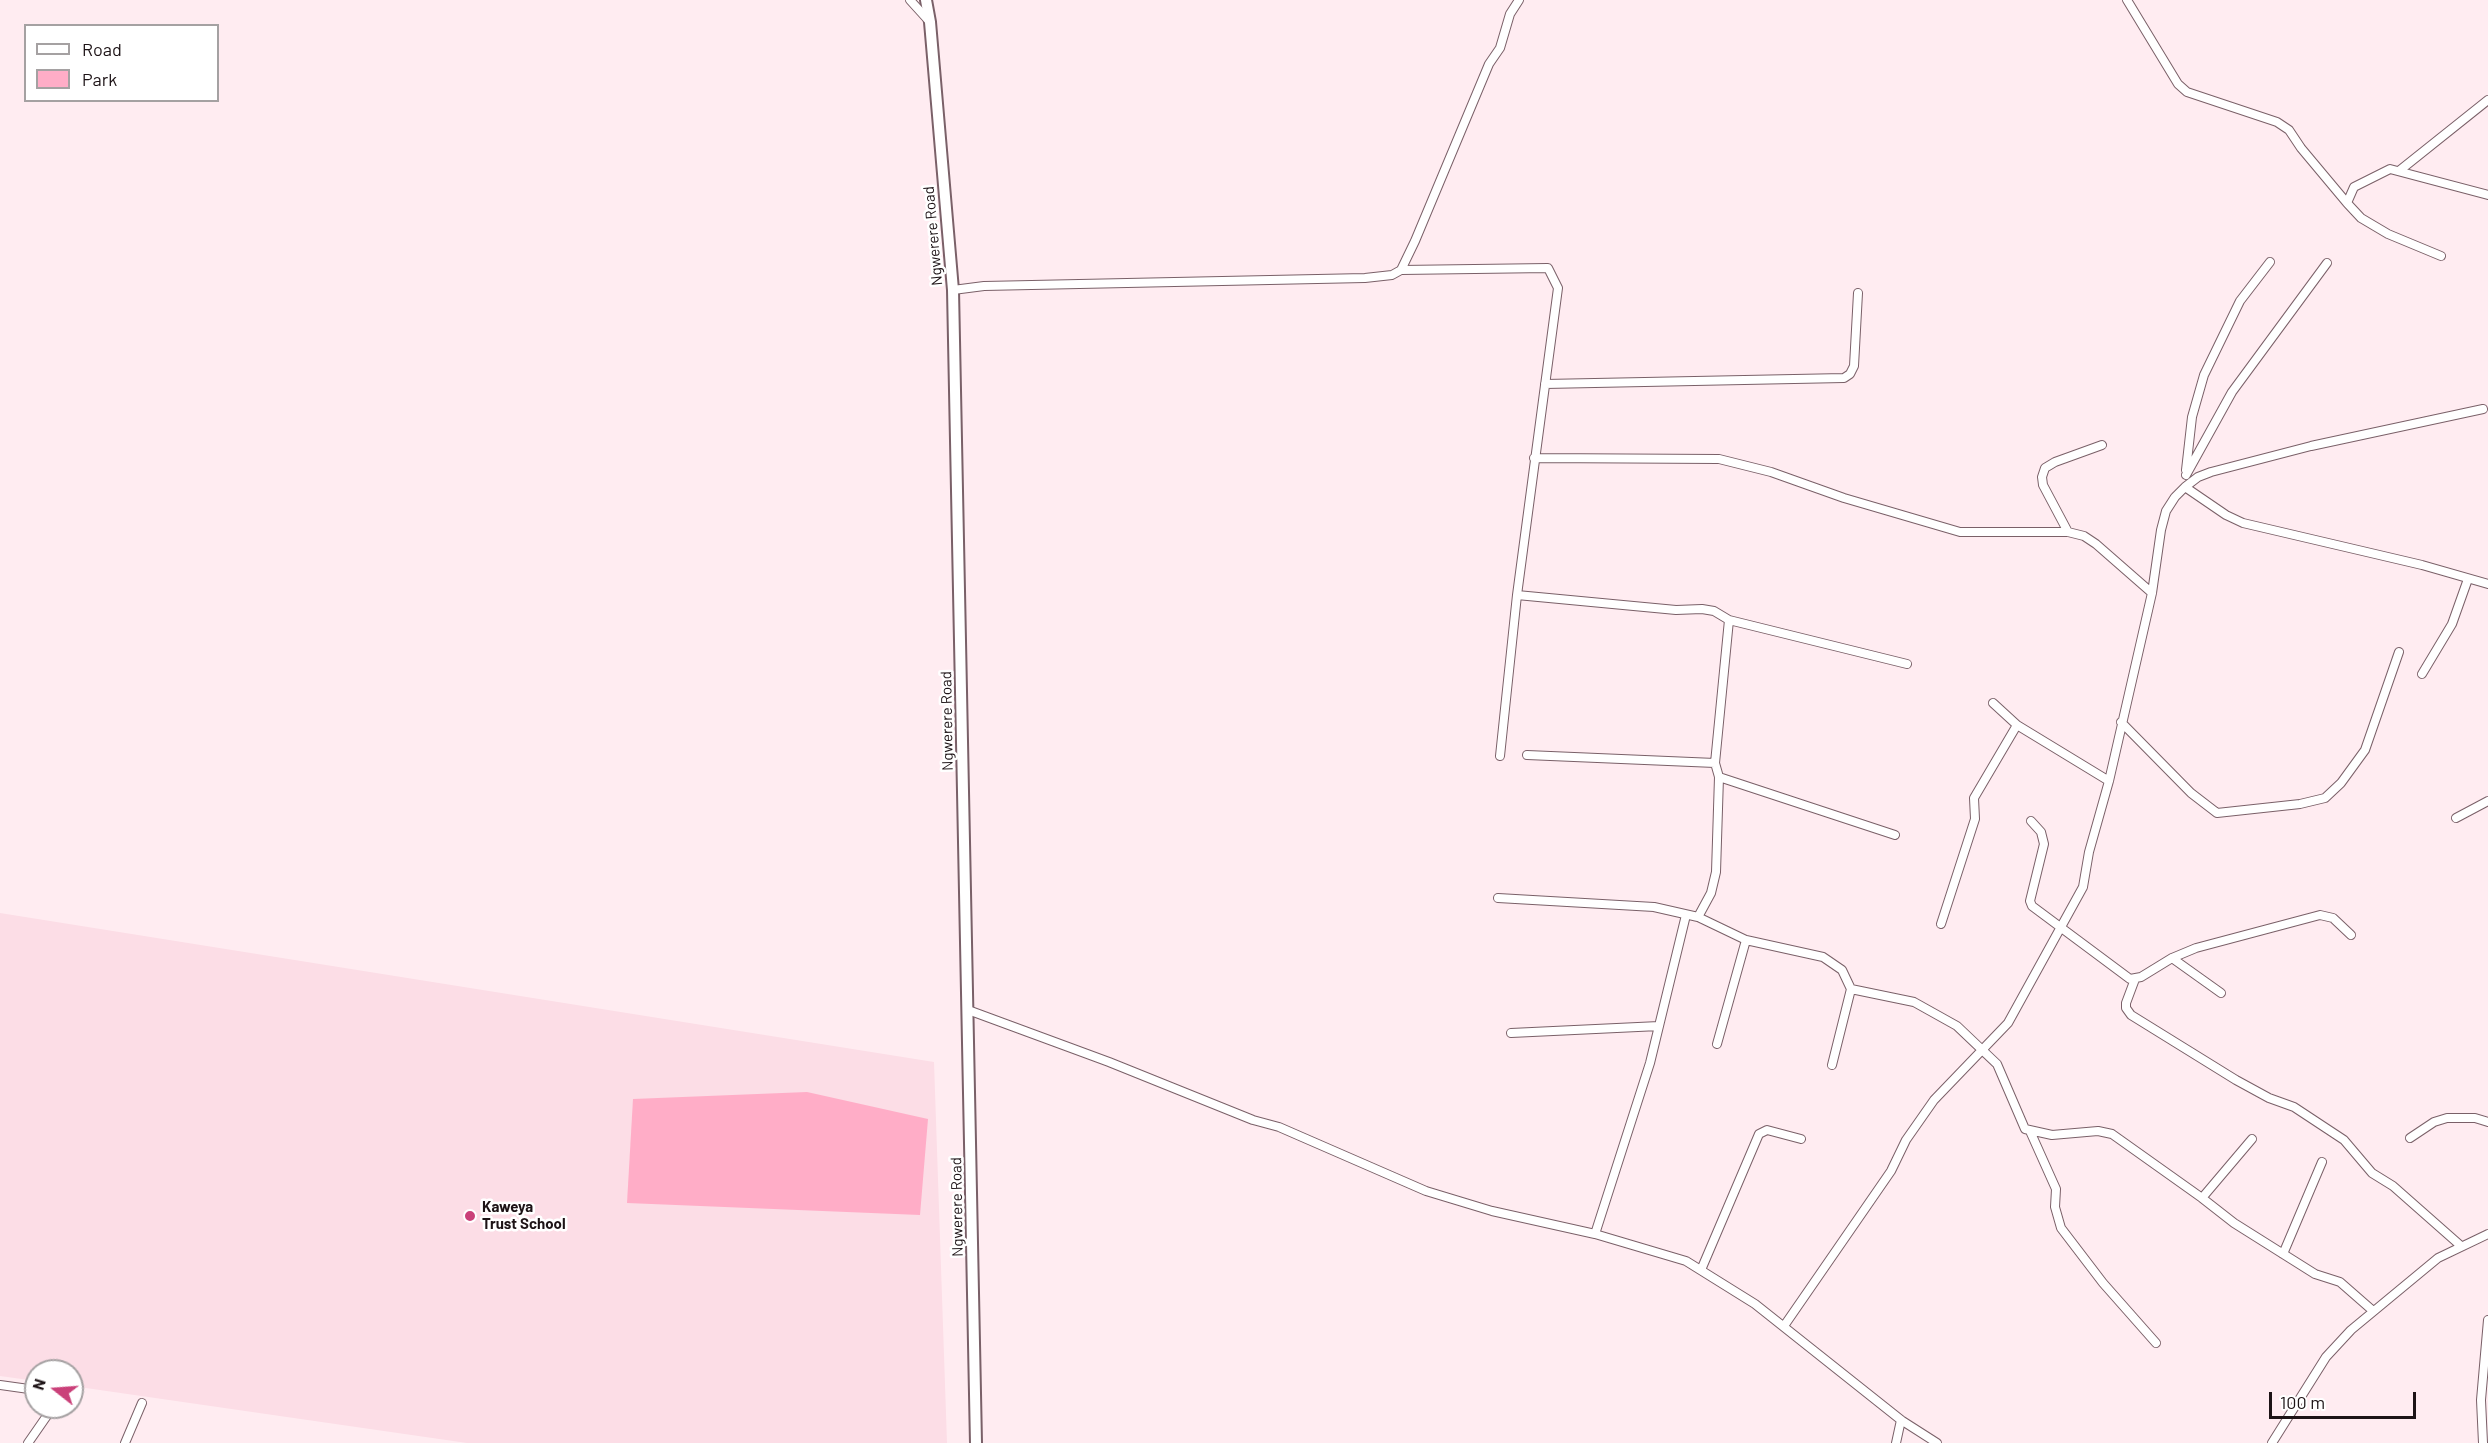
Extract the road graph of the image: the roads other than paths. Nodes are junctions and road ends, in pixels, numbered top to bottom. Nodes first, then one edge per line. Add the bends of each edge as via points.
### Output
1 (910, 0) edge
2 (926, 0) edge
3 (1519, 0) edge
4 (2127, 0) edge
5 (930, 22) junction
6 (2488, 100) edge
7 (2399, 171) junction
8 (2488, 195) edge
9 (2347, 203) junction
10 (2441, 256) dead end
11 (2270, 262) dead end
12 (2328, 263) dead end
13 (1401, 270) junction
14 (953, 290) junction
15 (1858, 293) dead end
16 (1545, 384) junction
17 (2483, 409) dead end
18 (2102, 445) dead end
19 (1534, 458) junction
20 (2186, 475) junction
21 (2185, 486) junction
22 (2068, 532) junction
23 (2468, 579) junction
24 (2487, 582) edge
25 (2152, 593) junction
26 (1517, 595) junction
27 (1729, 620) junction
28 (2398, 652) dead end
29 (1908, 664) dead end
30 (2422, 674) dead end
31 (1993, 704) dead end
32 (2121, 722) junction
33 (2017, 725) junction
34 (1527, 755) dead end
35 (1500, 756) dead end
36 (1715, 763) junction
37 (1719, 777) junction
38 (2109, 781) junction
39 (2488, 801) edge
40 (2456, 818) dead end
41 (2031, 821) dead end
42 (1895, 835) dead end
43 (1498, 898) dead end
44 (1686, 915) junction
45 (1698, 917) junction
46 (1941, 924) dead end
47 (2059, 927) junction
48 (2351, 935) dead end
49 (1746, 940) junction
50 (2172, 958) junction
51 (2135, 979) junction
52 (1851, 989) junction
53 (2221, 993) dead end
54 (968, 1010) junction
55 (1659, 1026) junction
56 (1511, 1033) dead end
57 (1717, 1044) dead end
58 (1982, 1049) junction
59 (1832, 1065) dead end
60 (2488, 1122) edge
61 (2030, 1131) junction
62 (2252, 1138) dead end
63 (2410, 1138) dead end
64 (1801, 1139) dead end
65 (2322, 1162) dead end
66 (2202, 1198) junction
67 (1594, 1234) junction
68 (2488, 1234) edge
69 (2461, 1246) junction
70 (2283, 1254) junction
71 (1701, 1270) junction
72 (2372, 1310) junction
73 (2488, 1320) edge
74 (1784, 1326) junction
75 (2156, 1343) dead end
76 (0, 1385) edge
77 (24, 1388) edge
78 (142, 1403) dead end
79 (44, 1419) edge
80 (1901, 1420) junction
81 (28, 1443) edge
82 (125, 1443) edge
83 (975, 1443) edge
84 (1896, 1443) edge
85 (1937, 1443) edge
86 (2272, 1443) edge
87 (2483, 1443) edge

1 - 5 street
2 - 5 main road, Ngwerere Road
3 - 13 street
4 - 9 street via 2178,84 2187,92 2277,122 2289,130
5 - 14 main road, Ngwerere Road
6 - 7 street
7 - 8 street
7 - 9 street via 2390,169 2365,180 2354,187
9 - 10 street via 2361,218 2388,234
11 - 20 street via 2240,301 2204,375 2192,417
12 - 20 street via 2232,392
13 - 14 street via 1365,278
13 - 16 street via 1548,268 1558,288
14 - 54 main road, Ngwerere Road
15 - 16 street via 1854,366 1844,378
16 - 19 street
17 - 21 street via 2300,448 2211,472
18 - 22 street via 2045,468 2043,485
19 - 22 street via 1719,459 1960,532
19 - 26 street
20 - 21 street
21 - 23 street via 2243,523
21 - 25 street via 2166,511
22 - 25 street via 2096,544
23 - 24 street
23 - 30 street via 2452,624
25 - 32 street
26 - 27 street via 1702,609
26 - 35 street
27 - 29 street
27 - 36 street
28 - 32 street via 2365,750 2325,798 2217,813 2191,793
31 - 33 street
32 - 38 street
33 - 38 street
33 - 46 street via 1974,798 1975,819
34 - 36 street
36 - 37 street
37 - 42 street
37 - 45 street via 1716,872 1711,893
38 - 47 street via 2089,852 2084,887
39 - 40 street
41 - 47 street via 2041,832 2044,844 2030,901
43 - 44 street via 1654,907
44 - 45 street
44 - 55 street
45 - 49 street
47 - 51 street
47 - 58 street via 2013,1016
48 - 50 street via 2333,918 2320,915
49 - 52 street via 1823,957 1842,970
49 - 57 street
50 - 51 street
50 - 53 street
51 - 69 street via 2126,1003 2132,1014 2236,1080 2294,1107 2344,1140 2372,1173
52 - 58 street via 1886,994 1933,1010 1958,1026
52 - 59 street
54 - 67 street via 1279,1127 1426,1191
54 - 83 main road, Ngwerere Road
55 - 56 street
55 - 67 street via 1628,1136
58 - 61 street via 1997,1064 2025,1129
58 - 74 street via 1934,1100 1906,1140 1891,1171
60 - 63 street via 2475,1118 2447,1119 2434,1122
61 - 66 street via 2052,1135 2098,1131 2112,1134
61 - 75 street via 2056,1189 2055,1207 2061,1228
62 - 66 street
64 - 71 street via 1767,1130 1759,1134
65 - 70 street
66 - 70 street
67 - 71 street via 1686,1261
68 - 69 street
69 - 72 street via 2438,1258
70 - 72 street via 2324,1279 2340,1282
71 - 74 street
72 - 86 street via 2326,1357
73 - 87 street via 2481,1400
74 - 80 street
76 - 77 street
78 - 82 street
79 - 81 street
80 - 84 street
80 - 85 street

